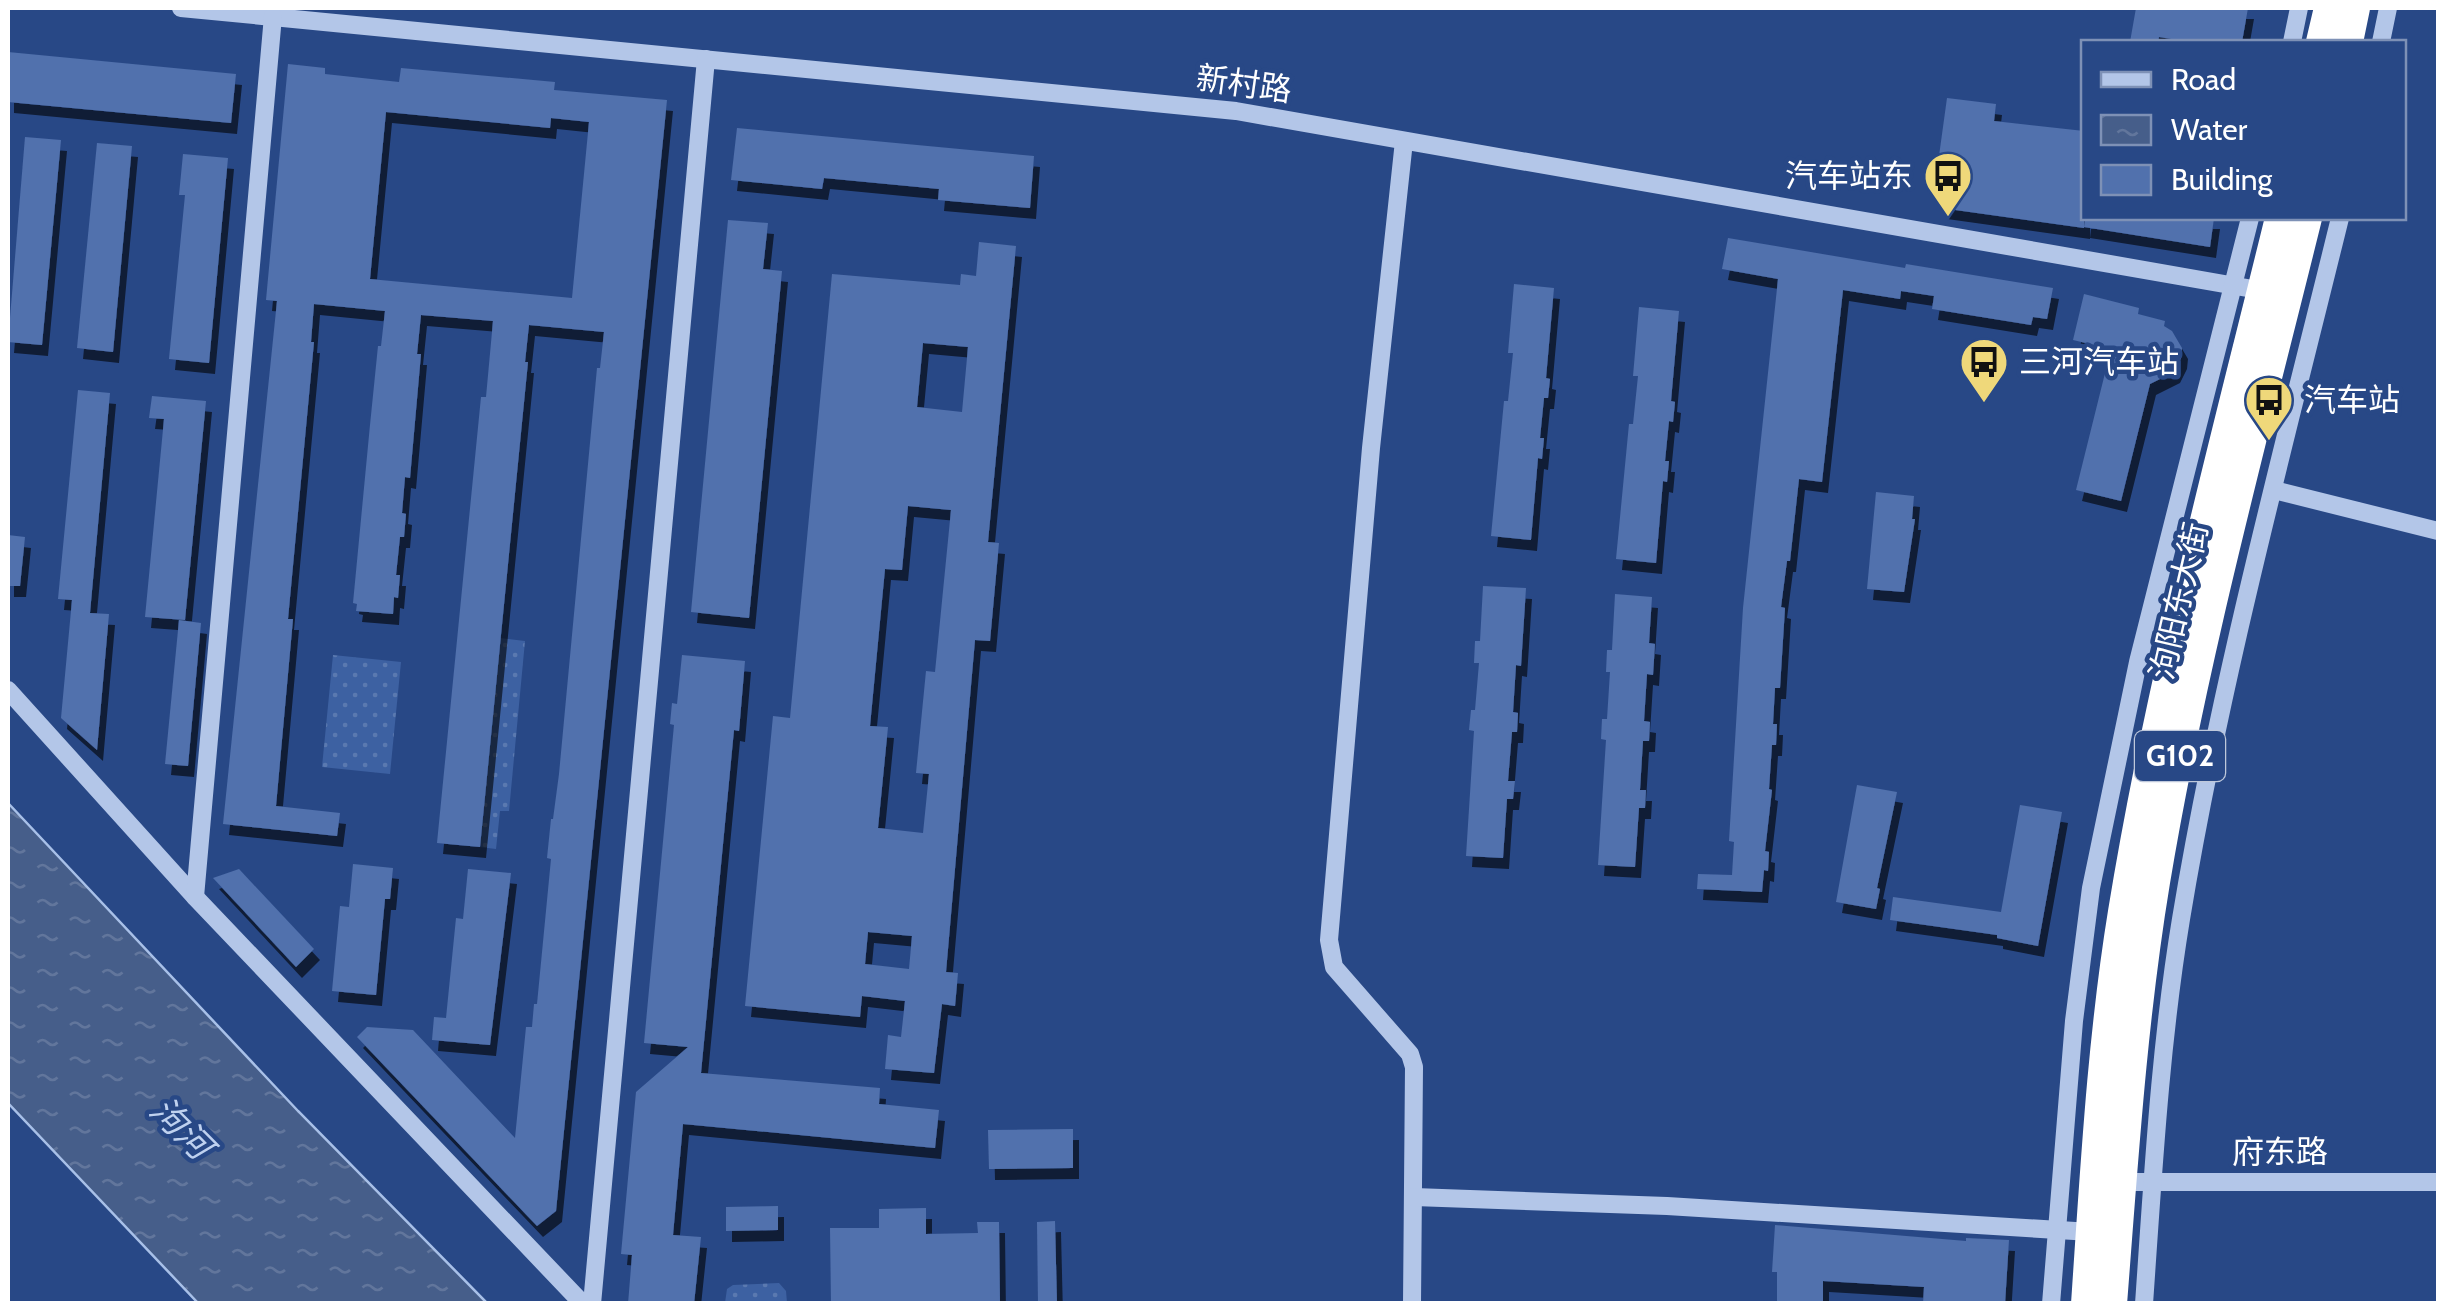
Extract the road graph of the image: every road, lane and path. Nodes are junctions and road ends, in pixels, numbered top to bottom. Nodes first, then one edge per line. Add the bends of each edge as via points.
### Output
1 (182, 8) edge
2 (2299, 8) edge
3 (2329, 8) edge
4 (2355, 8) edge
5 (2388, 8) edge
6 (272, 16) junction
7 (2292, 40) edge
8 (2322, 40) edge
9 (2348, 40) edge
10 (2381, 40) edge
11 (706, 59) junction
12 (1404, 141) junction
13 (2250, 220) edge
14 (2279, 220) edge
15 (2306, 220) edge
16 (2340, 220) edge
17 (2261, 290) junction
18 (2274, 490) junction
19 (2438, 532) edge
20 (8, 690) edge
21 (195, 897) junction
22 (2121, 1182) junction
23 (2154, 1182) junction
24 (2438, 1182) edge
25 (1414, 1196) junction
26 (2057, 1230) junction
27 (2091, 1232) junction
28 (582, 1304) edge
29 (592, 1304) edge
30 (1412, 1304) edge
31 (2052, 1304) edge
32 (2086, 1304) edge
33 (2112, 1304) edge
34 (2144, 1304) edge

1 - 6 street, 新村路
2 - 7 street
3 - 8 highway
4 - 9 highway
5 - 10 street
6 - 11 street, 新村路
6 - 21 street
11 - 12 street, 新村路 via 1236,111
11 - 29 street
12 - 17 street, 新村路
12 - 25 street via 1329,940 1334,967 1410,1054 1416,1080
13 - 17 street
14 - 17 highway, 泃阳东大街 / G102
15 - 17 highway, 泃阳东大街 / G102
16 - 18 street
17 - 22 highway, 泃阳东大街 / G102 via 2209,622 2156,877
17 - 26 street via 2138,662 2091,888
17 - 27 highway, 泃阳东大街 / G102 via 2130,872
18 - 19 street
18 - 23 street via 2185,897
20 - 21 street
21 - 28 street
22 - 23 street, 府东路
22 - 33 highway, 泃阳东大街 / G102
23 - 24 street, 府东路
23 - 34 street
25 - 26 street
25 - 30 street
26 - 27 street
26 - 31 street
27 - 32 highway, 泃阳东大街 / G102

